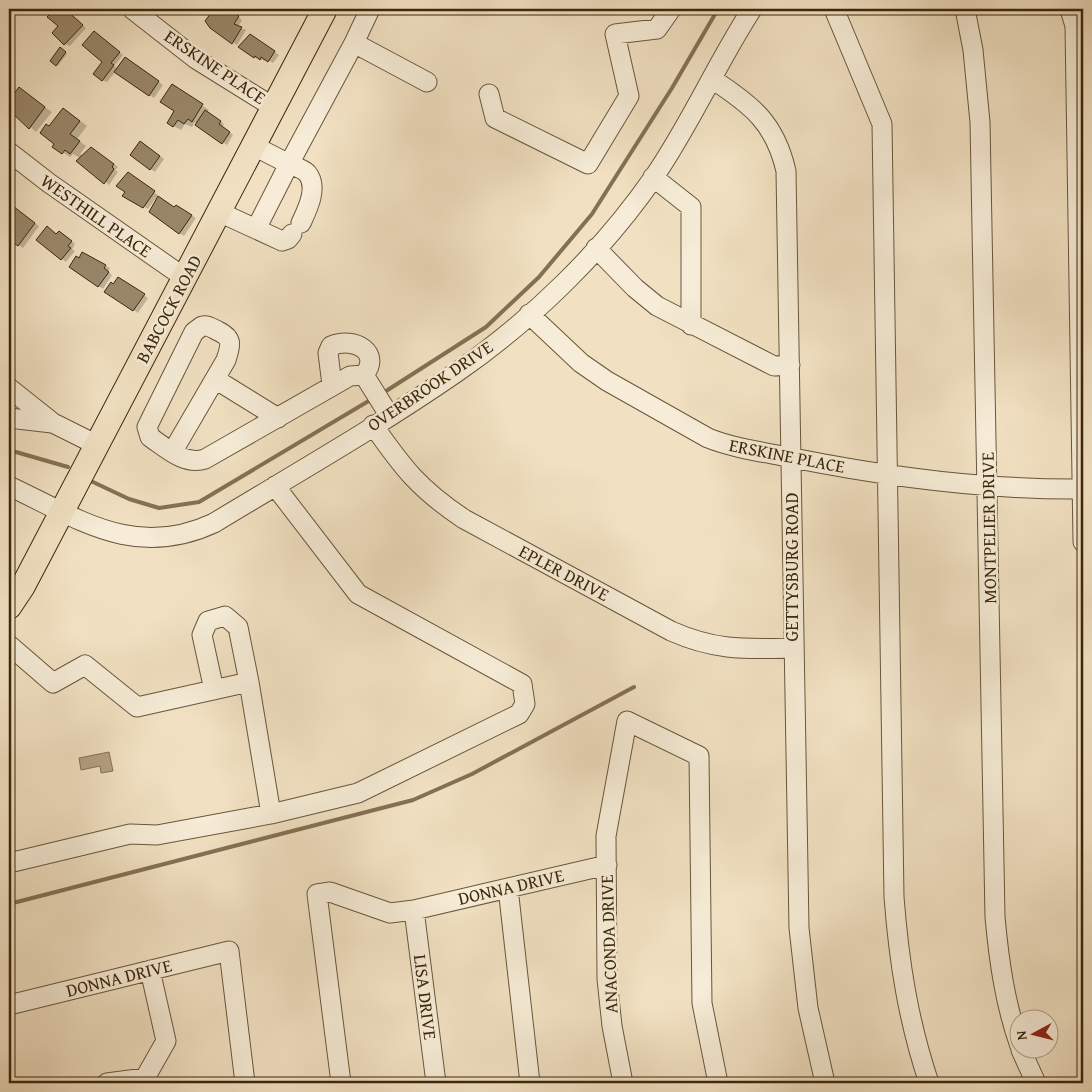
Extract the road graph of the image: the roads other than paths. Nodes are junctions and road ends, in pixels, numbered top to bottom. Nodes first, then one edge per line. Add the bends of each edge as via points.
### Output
1 (132, 9) edge
2 (325, 9) edge
3 (370, 9) edge
4 (671, 9) edge
5 (752, 9) edge
6 (834, 9) edge
7 (965, 9) edge
8 (1070, 9) edge
9 (354, 43) junction
10 (712, 79) junction
11 (427, 82) dead end
12 (490, 94) dead end
13 (273, 107) junction
14 (254, 146) junction
15 (9, 152) edge
16 (289, 164) junction
17 (653, 177) junction
18 (220, 212) junction
19 (256, 229) junction
20 (596, 248) junction
21 (185, 278) junction
22 (530, 314) junction
23 (691, 325) junction
24 (790, 366) junction
25 (215, 378) junction
26 (367, 378) junction
27 (332, 385) junction
28 (9, 388) edge
29 (382, 414) junction
30 (9, 418) edge
31 (278, 418) junction
32 (53, 423) junction
33 (97, 445) junction
34 (173, 451) junction
35 (791, 458) junction
36 (887, 474) junction
37 (9, 486) edge
38 (275, 486) junction
39 (988, 486) junction
40 (1083, 489) edge
41 (62, 511) junction
42 (1083, 542) edge
43 (9, 606) edge
44 (793, 648) junction
45 (11, 650) edge
46 (249, 682) junction
47 (214, 690) junction
48 (270, 814) junction
49 (9, 863) edge
50 (607, 865) junction
51 (508, 888) junction
52 (414, 910) junction
53 (150, 970) junction
54 (9, 1005) edge
55 (1010, 1013) edge
56 (1026, 1060) edge
57 (145, 1081) edge
58 (107, 1083) edge
59 (245, 1083) edge
60 (340, 1083) edge
61 (436, 1083) edge
62 (530, 1083) edge
63 (623, 1083) edge
64 (718, 1083) edge
65 (825, 1083) edge
66 (928, 1083) edge
67 (1036, 1083) edge

1 - 13 street, ERSKINE PLACE via 196,59
2 - 13 main road, BABCOCK ROAD
3 - 9 street
4 - 12 street via 657,29 614,34 629,96 588,164 495,118
5 - 10 street, OVERBROOK DRIVE
6 - 36 street via 882,124
7 - 39 street, MONTPELIER DRIVE via 978,94
8 - 40 street via 1075,26
9 - 11 street
9 - 16 street
10 - 17 street, OVERBROOK DRIVE
10 - 24 street, GETTYSBURG ROAD via 760,114 782,154 786,171
13 - 14 main road, BABCOCK ROAD
14 - 16 street
14 - 18 main road, BABCOCK ROAD
15 - 21 street, WESTHILL PLACE
16 - 19 street
16 - 19 street via 306,173 311,202 288,239 282,241
17 - 20 street, OVERBROOK DRIVE
17 - 23 street via 691,207
18 - 19 street
18 - 21 main road, BABCOCK ROAD
20 - 22 street, OVERBROOK DRIVE
20 - 23 street via 657,306
21 - 33 main road, BABCOCK ROAD
22 - 29 street, OVERBROOK DRIVE via 458,372
22 - 35 street, ERSKINE PLACE via 581,363 708,438 742,449
23 - 24 street via 774,366
24 - 35 street, GETTYSBURG ROAD
25 - 31 street
25 - 34 street
25 - 34 street via 226,360 231,340 226,334 202,326 194,332 147,427 150,437
26 - 27 street via 350,376
26 - 27 street via 369,360 365,350 359,344 339,343 331,346 328,353
26 - 29 street, EPLER DRIVE
27 - 31 street
28 - 32 street
29 - 38 street, OVERBROOK DRIVE
29 - 44 street, EPLER DRIVE via 403,468 442,504 464,519 694,641 745,650
30 - 32 street
31 - 34 street via 197,462
32 - 33 street
33 - 41 main road, BABCOCK ROAD
35 - 36 street, ERSKINE PLACE
35 - 44 street, GETTYSBURG ROAD
36 - 39 street, ERSKINE PLACE
36 - 66 street via 894,897 905,996
37 - 41 street, OVERBROOK DRIVE
38 - 41 street, OVERBROOK DRIVE via 200,529 158,539 110,533
38 - 48 street via 358,594 522,684 525,704 520,714 358,794
39 - 40 street, ERSKINE PLACE
39 - 55 street, MONTPELIER DRIVE via 995,917 999,960
40 - 42 street
41 - 43 main road, BABCOCK ROAD
44 - 65 street, GETTYSBURG ROAD via 799,928 808,1008
45 - 47 street via 53,683 85,665 137,707
46 - 47 street
46 - 47 street via 238,627 225,616 208,621 202,635
46 - 48 street
48 - 49 street via 157,835 130,834
50 - 51 street, DONNA DRIVE
50 - 63 street, ANACONDA DRIVE via 607,979
50 - 64 street, ANACONDA DRIVE via 606,836 627,721 699,756 702,1003
51 - 52 street, DONNA DRIVE
51 - 62 street
52 - 60 street, DONNA DRIVE via 390,913 330,892 317,894
52 - 61 street, LISA DRIVE
53 - 54 street, DONNA DRIVE
53 - 57 street via 166,1041
53 - 59 street, DONNA DRIVE via 229,951
56 - 67 street
57 - 58 street

